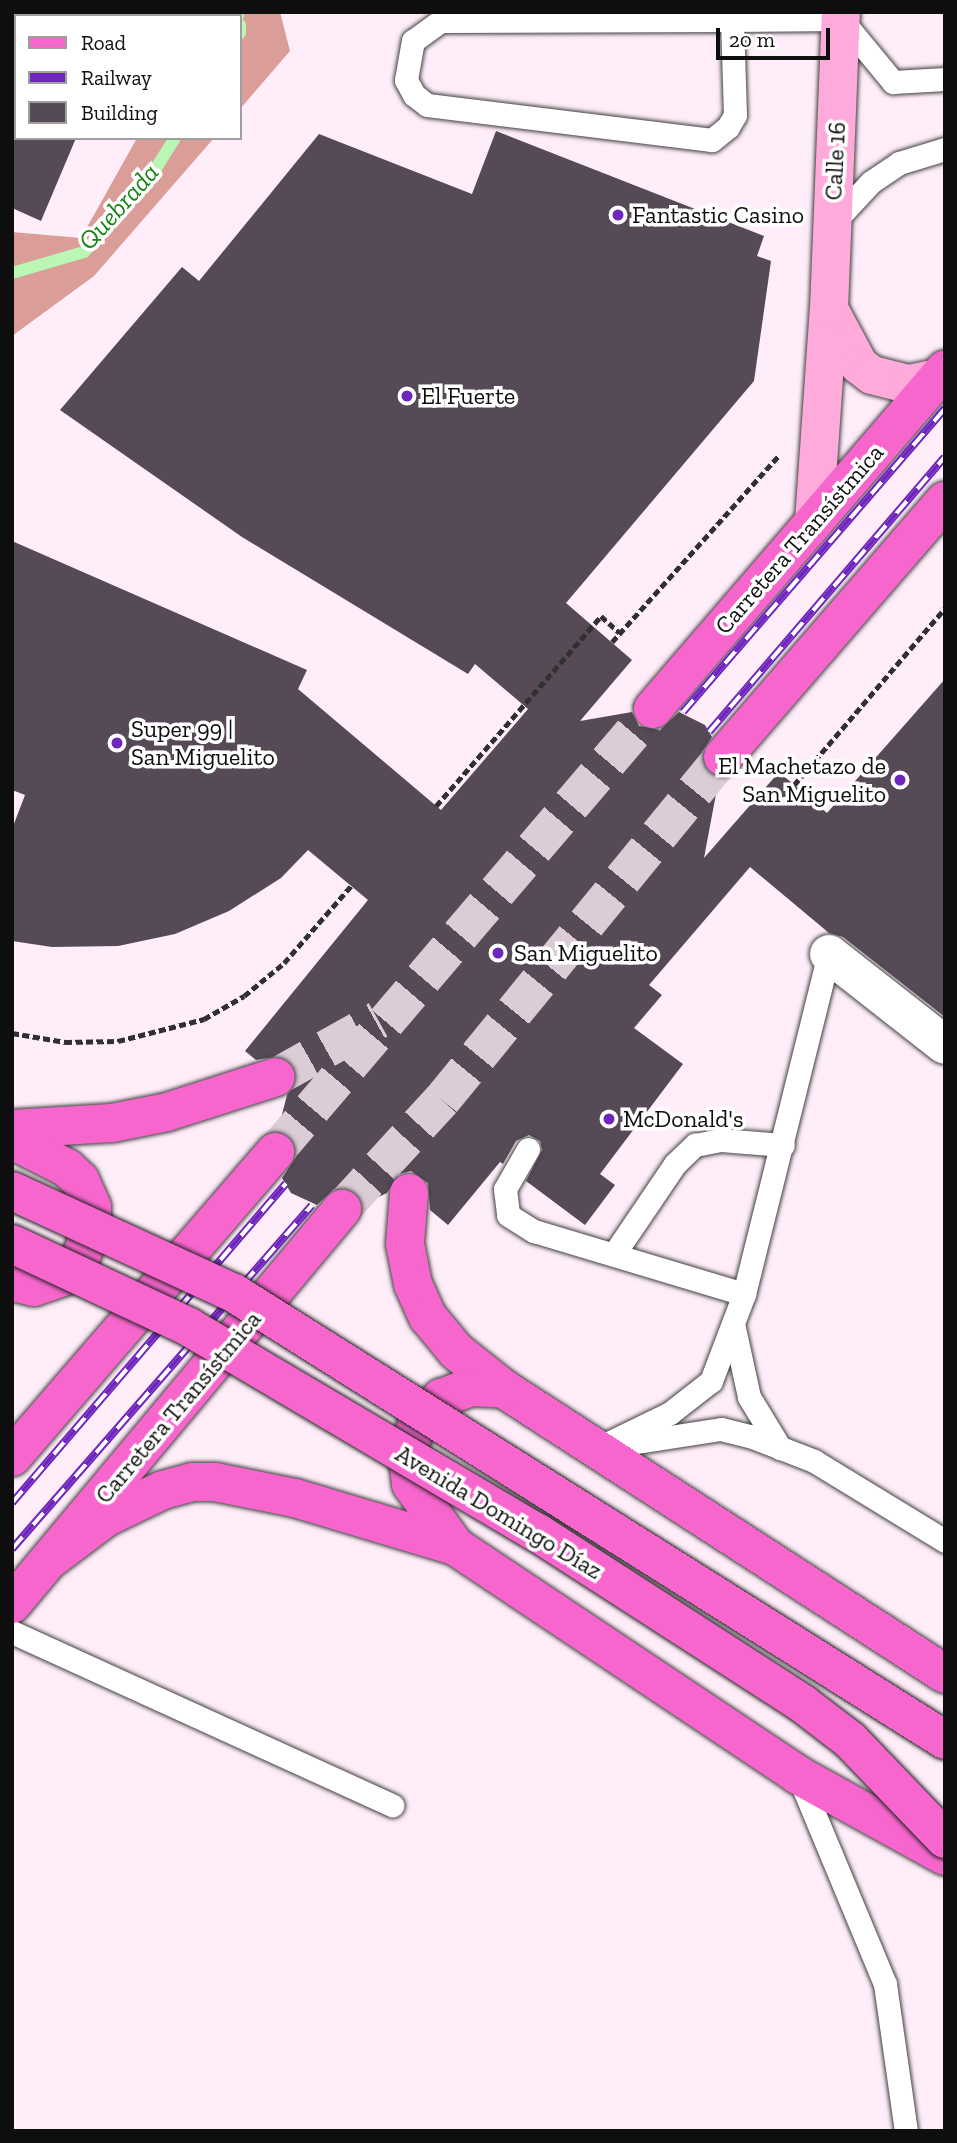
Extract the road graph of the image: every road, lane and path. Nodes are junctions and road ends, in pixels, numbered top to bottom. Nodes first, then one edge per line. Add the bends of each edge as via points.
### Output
1 (841, 16) edge
2 (732, 20) junction
3 (945, 79) edge
4 (945, 149) edge
5 (832, 224) junction
6 (829, 309) junction
7 (941, 373) edge
8 (819, 410) junction
9 (945, 501) edge
10 (814, 521) junction
11 (945, 608) edge
12 (620, 633) junction
13 (612, 642) dead end
14 (653, 709) tunnel mouth
15 (723, 757) tunnel mouth
16 (794, 785) dead end
17 (436, 806) dead end
18 (351, 886) dead end
19 (830, 954) joint
20 (12, 1033) edge
21 (945, 1045) edge
22 (276, 1077) tunnel mouth
23 (12, 1129) edge
24 (12, 1140) edge
25 (783, 1144) junction
26 (528, 1149) dead end
27 (275, 1152) tunnel mouth
28 (12, 1191) edge
29 (409, 1193) dead end
30 (342, 1209) tunnel mouth
31 (12, 1244) edge
32 (614, 1254) junction
33 (12, 1282) edge
34 (744, 1294) junction
35 (734, 1328) junction
36 (504, 1389) junction
37 (598, 1448) junction
38 (780, 1448) junction
39 (12, 1457) edge
40 (945, 1541) edge
41 (455, 1546) junction
42 (52, 1558) junction
43 (12, 1604) edge
44 (12, 1632) edge
45 (945, 1674) edge
46 (945, 1740) edge
47 (798, 1775) junction
48 (392, 1805) dead end
49 (945, 1839) edge
50 (945, 1856) edge
51 (906, 2131) edge

1 - 2 lane
1 - 3 lane via 893,82
1 - 5 main road, Calle 16
2 - 2 lane via 441,21 413,41 406,80 414,95 427,105 712,139 735,115
4 - 5 lane via 899,163 870,182
5 - 6 main road, Calle 16
6 - 7 main road via 859,365 873,375 909,384
6 - 8 main road, Calle 16
7 - 10 main road, Carretera Transístmica
8 - 10 main road, Calle 16
8 - 12 path
9 - 15 main road
10 - 14 main road, Carretera Transístmica
11 - 16 path
12 - 13 path
12 - 17 path via 600,615
18 - 20 path via 284,963 244,996 204,1019 118,1041 65,1042
19 - 21 street
19 - 25 lane
22 - 23 main road via 167,1112 112,1123
24 - 33 main road via 67,1168 80,1180 92,1207 92,1224 82,1255 63,1277 34,1287
25 - 32 lane via 721,1140 695,1145 675,1164
25 - 34 lane
26 - 32 lane via 505,1189 508,1215 534,1231
27 - 39 main road
28 - 46 main road, Avenida Domingo Díaz, bridge via 233,1293
29 - 36 main road via 405,1244 420,1302 456,1351
30 - 42 main road, Carretera Transístmica
31 - 49 main road, Avenida Domingo Díaz, bridge via 189,1327 538,1533 803,1704 850,1740
32 - 34 lane
34 - 35 lane
35 - 37 lane via 710,1381 691,1400
35 - 38 lane via 750,1397
36 - 37 main road
36 - 41 main road via 471,1387 441,1398 418,1421 407,1452 411,1484
37 - 38 lane via 721,1429
37 - 45 main road
38 - 40 lane via 814,1461
41 - 42 main road via 295,1498 193,1482 163,1490 105,1518
41 - 47 main road
42 - 43 main road, Carretera Transístmica
44 - 48 lane
47 - 50 main road
47 - 51 lane via 885,1984

